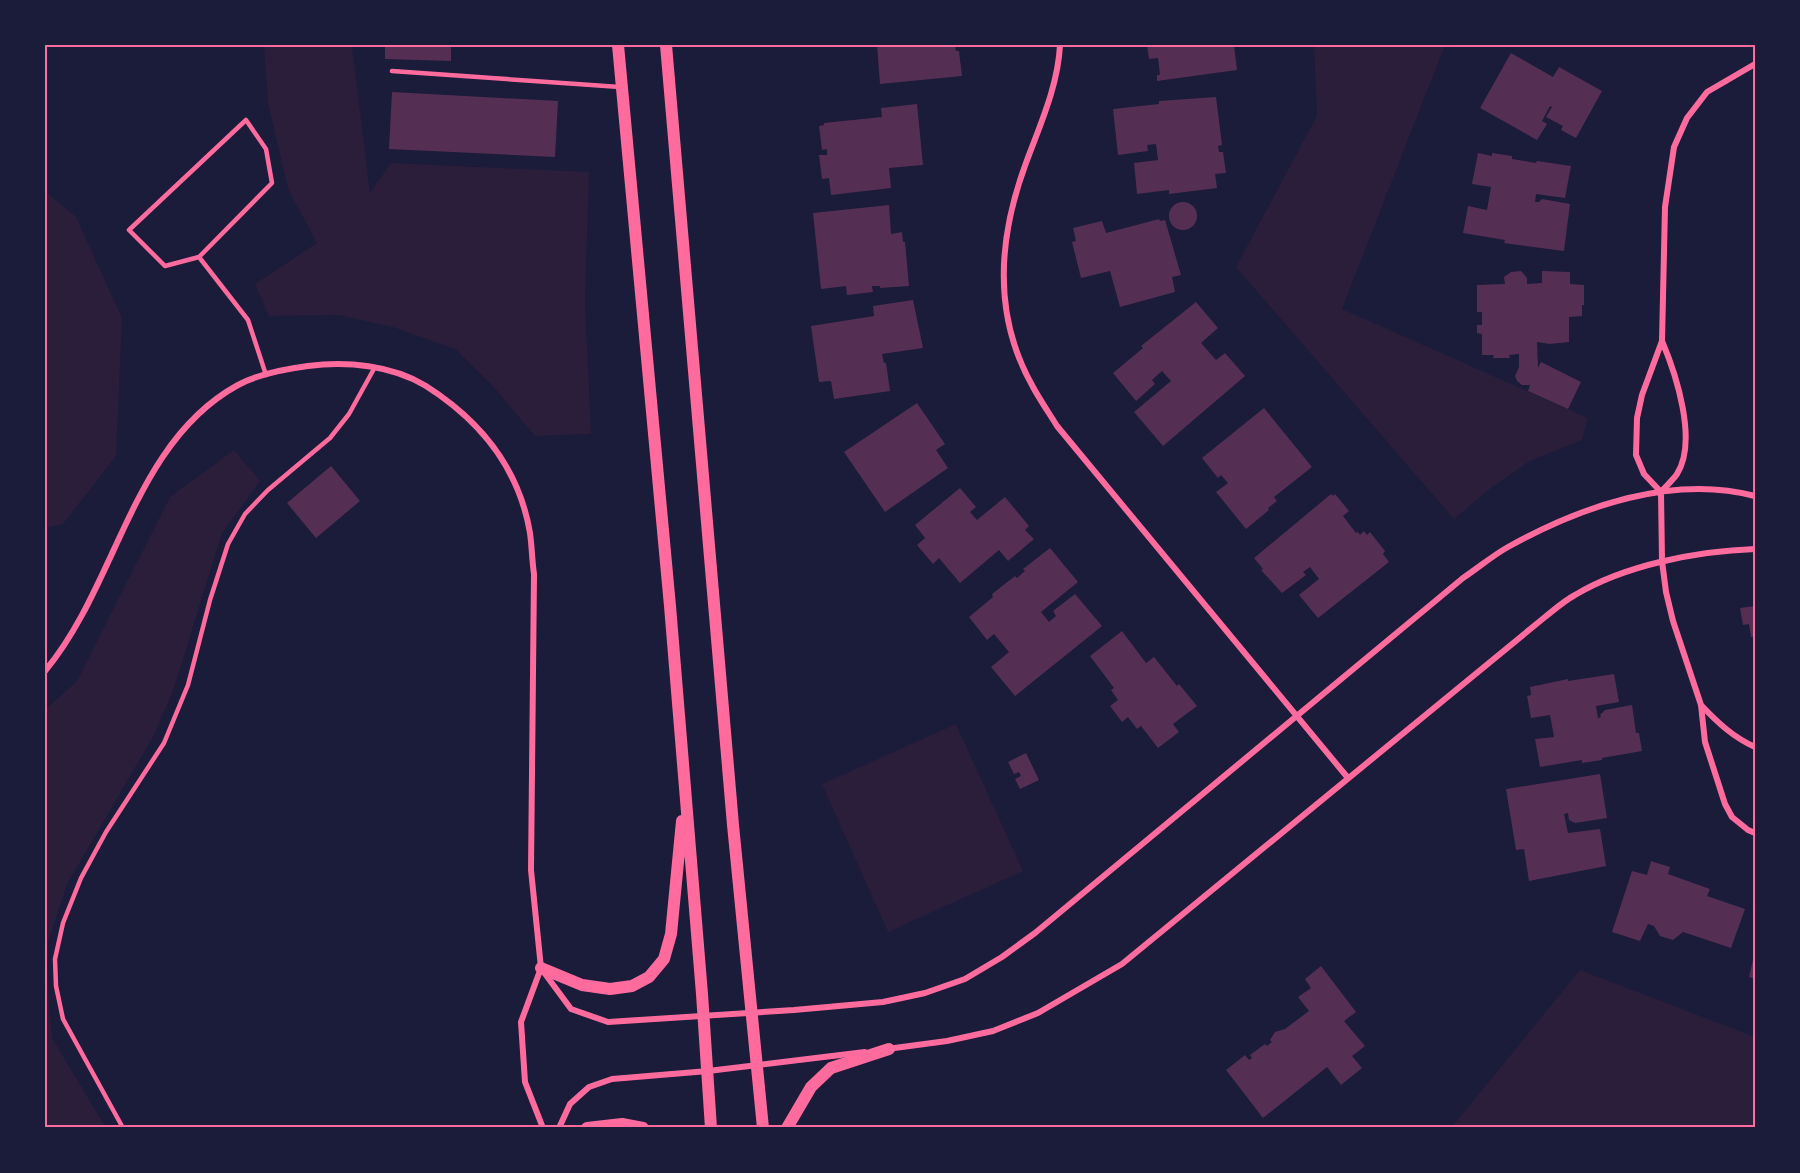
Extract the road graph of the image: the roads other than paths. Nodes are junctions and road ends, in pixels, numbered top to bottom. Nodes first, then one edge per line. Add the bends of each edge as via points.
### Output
1 (618, 45) edge
2 (666, 45) edge
3 (1060, 45) edge
4 (1755, 64) edge
5 (392, 71) dead end
6 (621, 87) junction
7 (199, 257) junction
8 (1662, 341) junction
9 (375, 367) junction
10 (266, 375) junction
11 (1661, 492) junction
12 (1755, 496) edge
13 (1755, 549) edge
14 (1662, 561) junction
15 (45, 671) edge
16 (1701, 705) junction
17 (1296, 716) junction
18 (1755, 747) edge
19 (1348, 778) junction
20 (685, 787) junction
21 (1755, 833) edge
22 (541, 968) junction
23 (752, 1013) junction
24 (703, 1015) junction
25 (890, 1049) junction
26 (757, 1065) junction
27 (708, 1071) junction
28 (123, 1128) edge
29 (543, 1128) edge
30 (559, 1128) edge
31 (587, 1128) edge
32 (643, 1128) edge
33 (711, 1128) edge
34 (763, 1128) edge
35 (787, 1128) edge

1 - 6 main road
2 - 23 main road
3 - 17 street via 1050,98 1008,218 1004,302 1014,345 1032,386 1058,426
4 - 8 street via 1707,92 1687,118 1674,147 1665,207
5 - 6 lane
6 - 20 main road
7 - 7 lane via 272,183 266,149 246,120 129,230 165,266
7 - 10 lane via 248,320
8 - 11 street via 1681,394 1684,452 1678,472
8 - 11 street via 1642,395 1636,455 1644,474
9 - 10 street via 328,363
9 - 22 street via 416,380 450,402 482,431 509,470 522,502 534,574 531,870
9 - 28 lane via 349,414 330,438 268,490 245,514 228,544 188,686 164,743 106,832 63,923 55,959 63,1019
10 - 15 street via 238,385 200,412 172,442 148,481 82,616
11 - 12 street via 1707,489
11 - 14 street
11 - 17 street via 1590,510 1506,548 1463,578
13 - 14 street
14 - 16 street via 1673,621
14 - 19 street via 1603,580 1575,595
16 - 18 street via 1738,740
16 - 21 street via 1705,741 1725,804 1732,818
17 - 19 street
17 - 23 street via 1035,933 965,979 883,1002
19 - 25 street via 1122,964 1038,1013 993,1031
20 - 22 main road via 671,934 664,959 649,977 632,986 610,989 582,985
20 - 24 main road
22 - 24 street via 571,1009 608,1022
22 - 29 street via 521,1022 525,1082
23 - 24 street
23 - 26 main road
24 - 27 main road
25 - 26 street
25 - 35 main road via 831,1068 811,1087
26 - 27 street
26 - 34 main road
27 - 30 street via 612,1079 589,1088 570,1104
27 - 33 main road
31 - 32 main road via 622,1124

